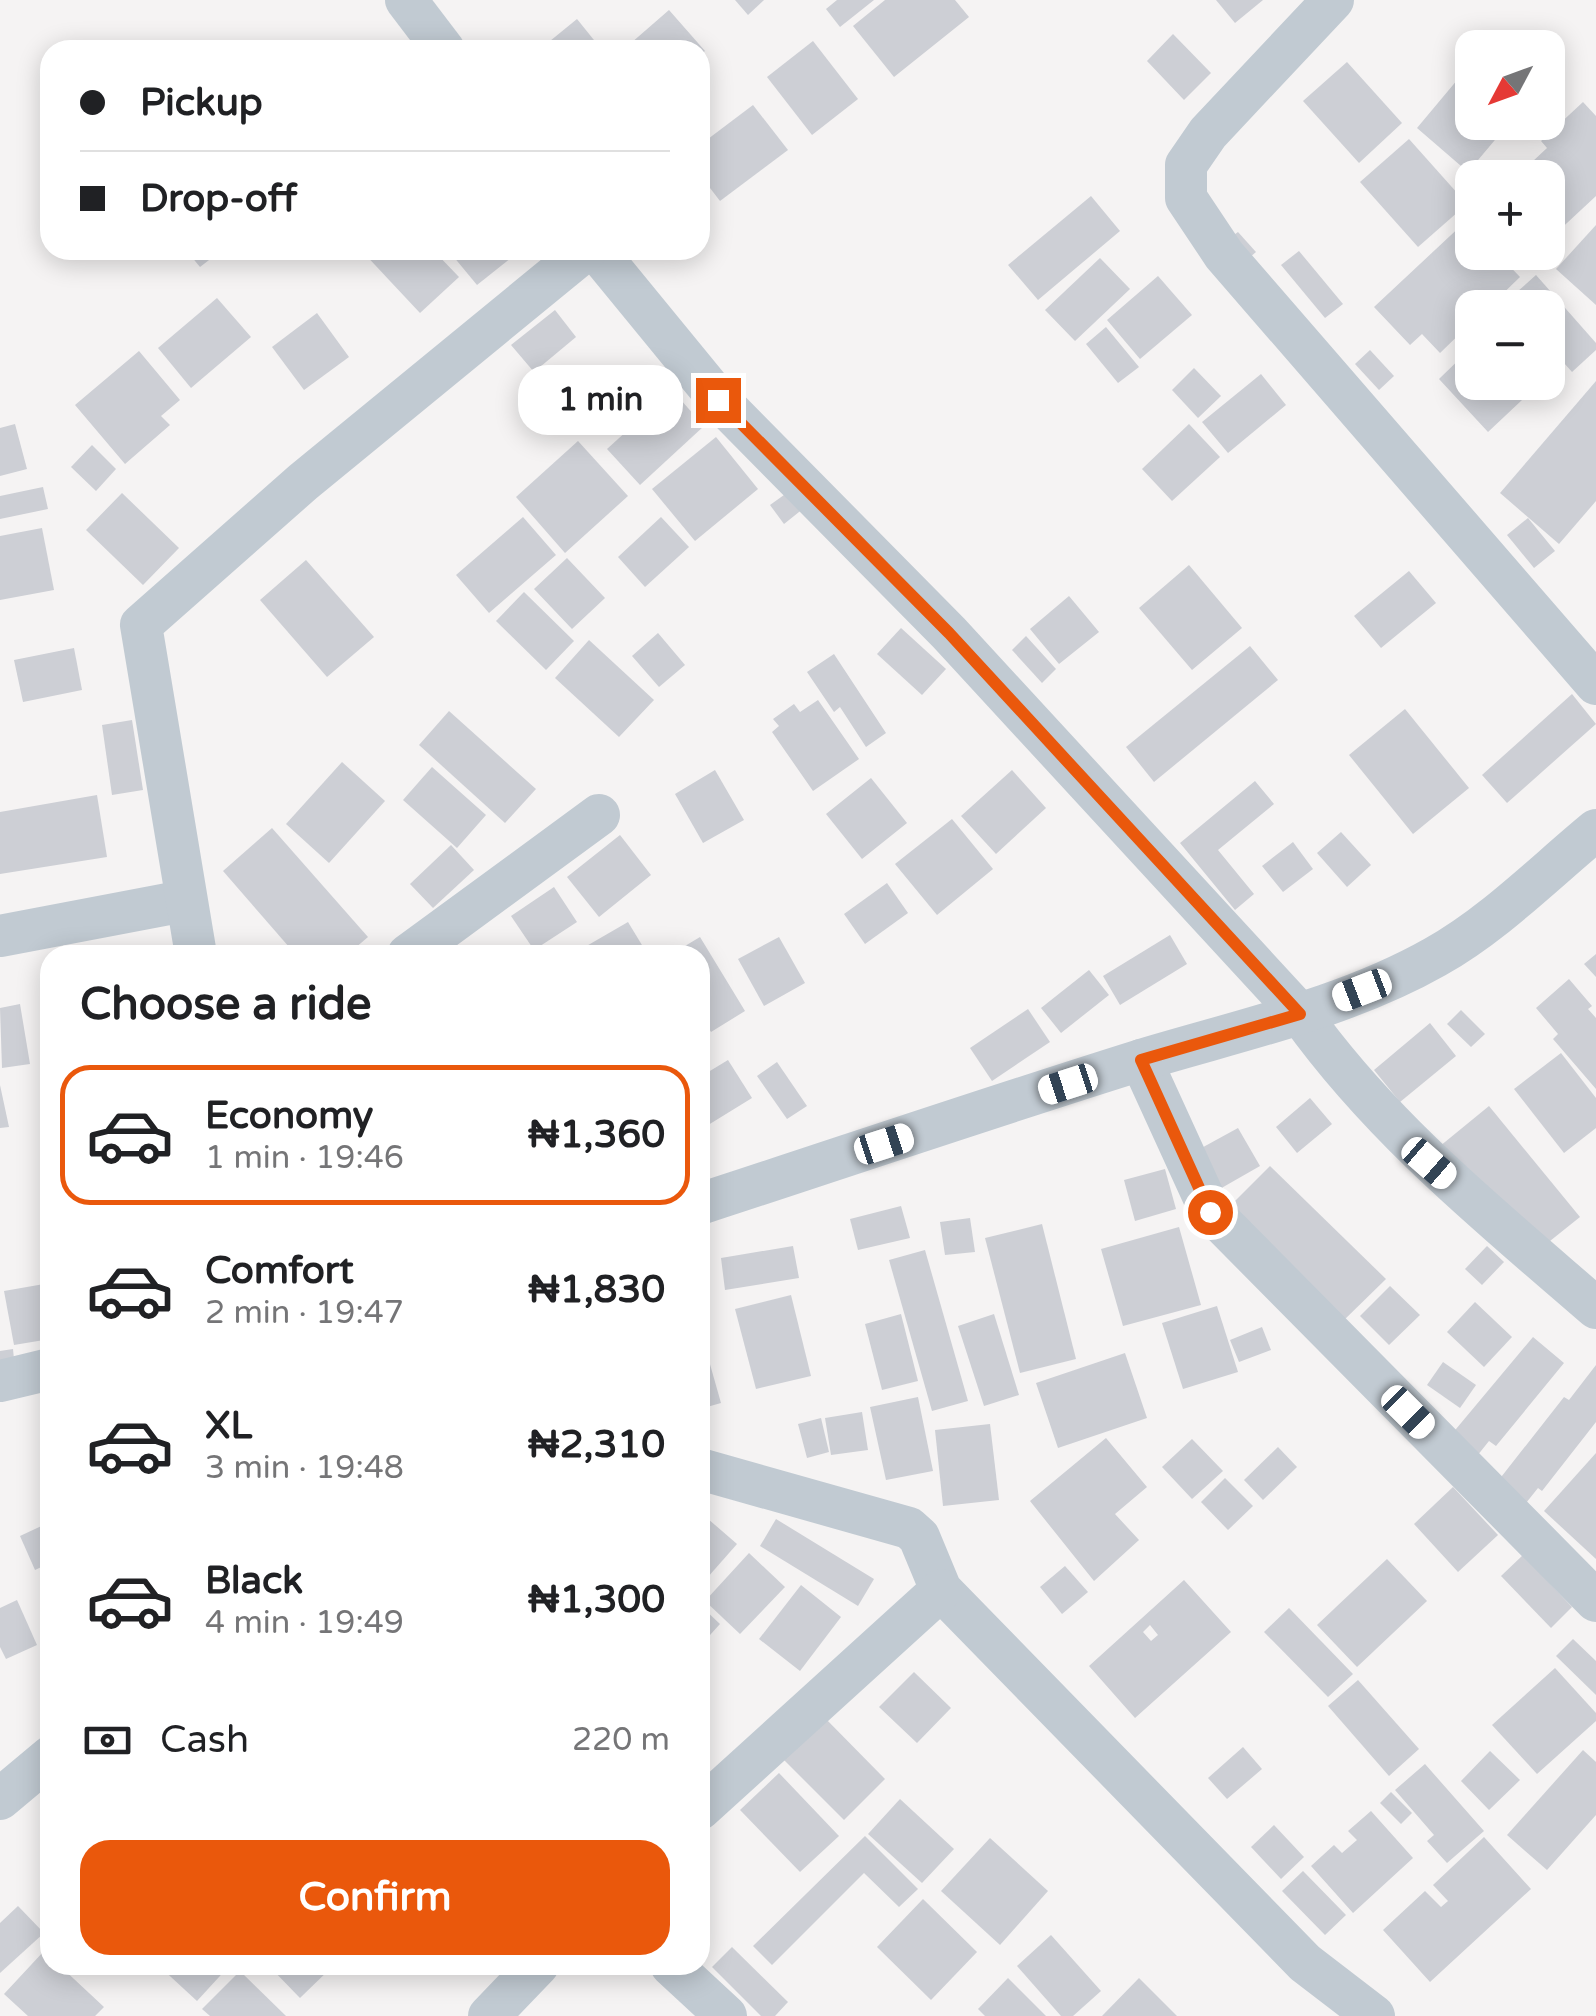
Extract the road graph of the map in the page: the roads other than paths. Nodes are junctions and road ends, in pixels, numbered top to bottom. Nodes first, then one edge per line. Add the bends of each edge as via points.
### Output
1 (406, 0) edge
2 (1333, 0) edge
3 (436, 40) edge
4 (574, 260) edge
5 (604, 260) edge
6 (1596, 684) edge
7 (599, 815) dead end
8 (1596, 830) edge
9 (184, 901) junction
10 (0, 936) edge
11 (194, 945) edge
12 (422, 945) edge
13 (1300, 1014) junction
14 (1141, 1060) junction
15 (710, 1201) edge
16 (1596, 1308) edge
17 (40, 1371) edge
18 (0, 1381) edge
19 (710, 1473) edge
20 (941, 1590) junction
21 (1596, 1600) edge
22 (40, 1765) edge
23 (0, 1799) edge
24 (710, 1800) edge
25 (528, 1975) edge
26 (682, 1975) edge
27 (489, 2016) edge
28 (726, 2016) edge
29 (1374, 2016) edge

1 - 3 street
2 - 6 street via 1208,133 1186,165 1186,198 1224,255
4 - 9 street via 141,625
5 - 13 street via 718,400 949,633
7 - 12 street
8 - 13 street via 1438,956
9 - 10 street
9 - 11 street
13 - 14 street
13 - 16 street via 1340,1071 1429,1163
14 - 15 street
14 - 21 street via 1210,1212
17 - 18 street
19 - 20 street via 909,1528
20 - 24 street
20 - 29 street via 1305,1963
22 - 23 street
25 - 27 street
26 - 28 street

